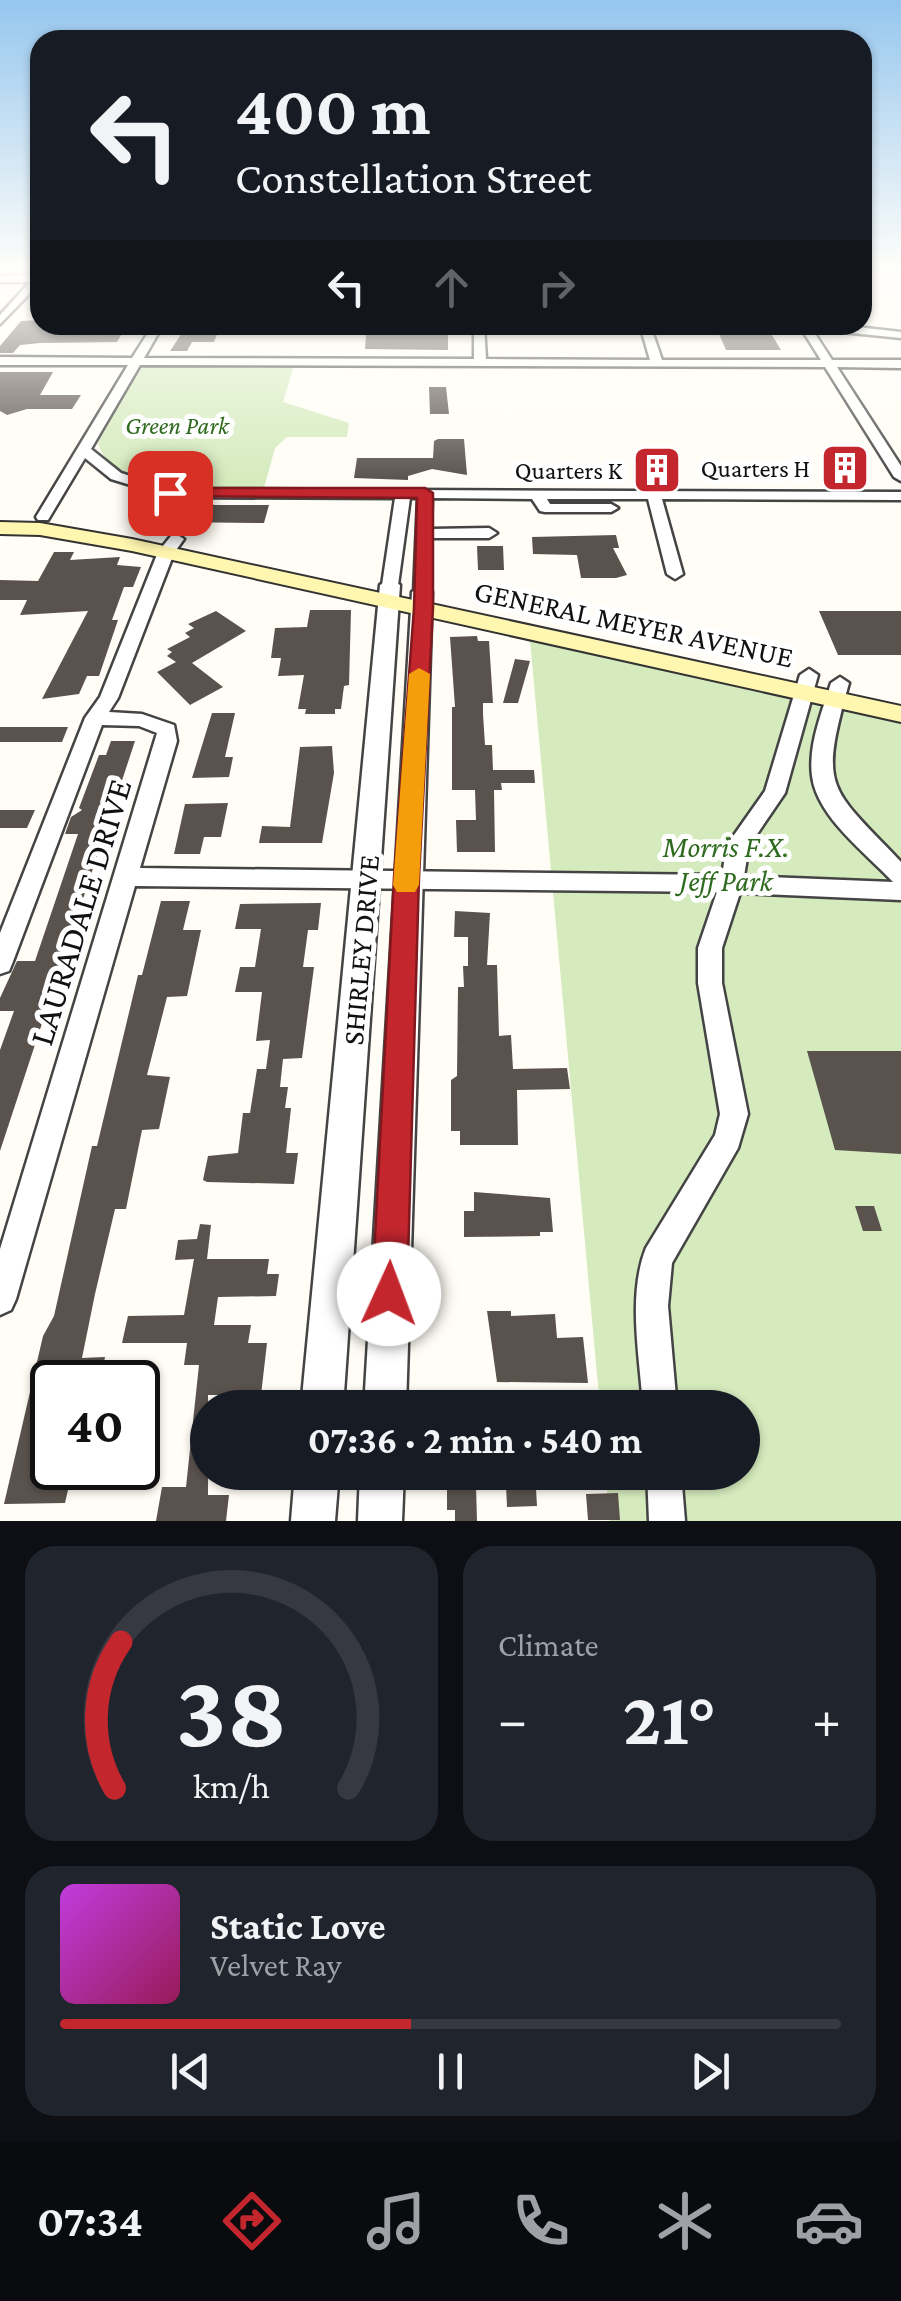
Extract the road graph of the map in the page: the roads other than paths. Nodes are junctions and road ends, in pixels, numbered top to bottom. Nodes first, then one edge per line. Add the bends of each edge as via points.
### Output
1 (150, 339) edge
2 (479, 339) edge
3 (650, 339) edge
4 (814, 339) edge
5 (0, 362) edge
6 (137, 362) junction
7 (658, 363) junction
8 (480, 364) junction
9 (827, 364) junction
10 (901, 364) edge
11 (84, 450) junction
12 (901, 477) edge
13 (403, 493) junction
14 (425, 493) junction
15 (901, 496) edge
16 (656, 501) junction
17 (0, 516) edge
18 (43, 517) junction
19 (0, 528) edge
20 (489, 533) dead end
21 (424, 534) junction
22 (171, 546) junction
23 (676, 574) dead end
24 (390, 593) junction
25 (423, 600) junction
26 (806, 684) junction
27 (837, 691) junction
28 (901, 696) edge
29 (901, 714) edge
30 (95, 718) junction
31 (901, 876) edge
32 (128, 877) junction
33 (367, 877) junction
34 (406, 877) junction
35 (732, 882) junction
36 (901, 891) edge
37 (0, 964) edge
38 (0, 1299) edge
39 (324, 1390) edge
40 (385, 1390) edge
41 (659, 1390) edge
42 (316, 1490) edge
43 (381, 1490) edge
44 (665, 1490) edge
45 (313, 1521) edge
46 (380, 1521) edge
47 (667, 1521) edge

1 - 6 street
2 - 8 street
3 - 7 street
4 - 9 street
5 - 6 street
6 - 8 street
6 - 11 street
7 - 8 street
7 - 9 street
9 - 10 street
9 - 12 street
11 - 13 street via 116,476 170,493
11 - 18 street
13 - 14 street
13 - 24 street, SHIRLEY DRIVE
14 - 16 street via 538,494 546,508
14 - 21 street, SHIRLEY DRIVE
15 - 16 street
16 - 23 street
17 - 18 main road, GENERAL MEYER AVENUE
18 - 22 main road, GENERAL MEYER AVENUE via 92,522
19 - 22 main road, GENERAL MEYER AVENUE
20 - 21 street
21 - 25 street, SHIRLEY DRIVE
22 - 24 main road, GENERAL MEYER AVENUE
22 - 30 street
24 - 25 main road, GENERAL MEYER AVENUE
24 - 33 street, SHIRLEY DRIVE
25 - 26 main road, GENERAL MEYER AVENUE
25 - 34 street, SHIRLEY DRIVE
26 - 27 main road, GENERAL MEYER AVENUE
26 - 35 street via 776,793 738,845
27 - 28 main road, GENERAL MEYER AVENUE
27 - 29 main road, GENERAL MEYER AVENUE
27 - 31 street via 819,776 828,802
30 - 32 street, LAURADALE DRIVE via 142,720 167,730
30 - 37 street
32 - 33 street
32 - 38 street, LAURADALE DRIVE
33 - 34 street
33 - 39 street, SHIRLEY DRIVE
34 - 35 street
34 - 40 street, SHIRLEY DRIVE
35 - 36 street
35 - 41 street via 710,948 710,983 734,1114 728,1139 657,1259 652,1306
42 - 45 street
43 - 46 street
44 - 47 street

